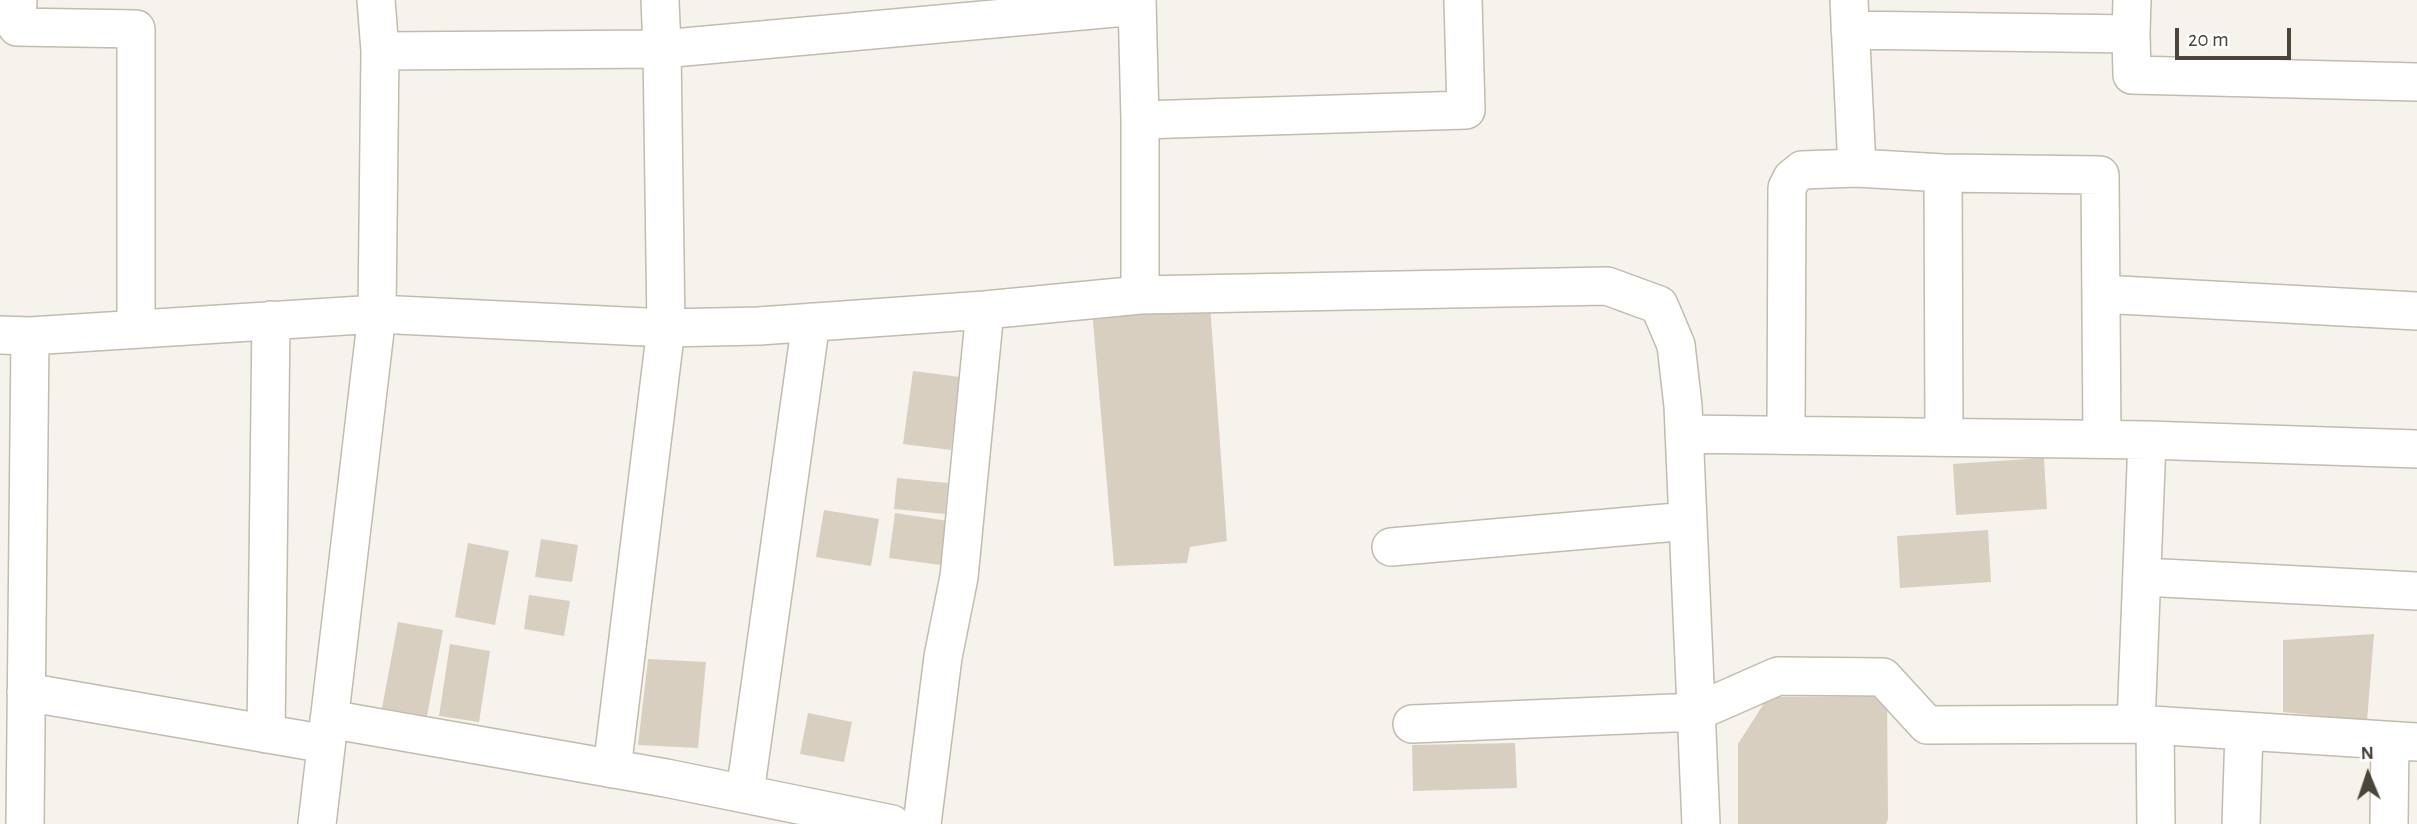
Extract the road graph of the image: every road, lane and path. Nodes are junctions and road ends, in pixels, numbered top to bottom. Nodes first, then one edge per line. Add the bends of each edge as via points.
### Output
1 (18, 0) edge
2 (376, 0) edge
3 (660, 0) edge
4 (1462, 0) edge
5 (1137, 3) edge
6 (1850, 15) edge
7 (2132, 17) edge
8 (662, 49) junction
9 (380, 51) junction
10 (2417, 82) edge
11 (1140, 120) junction
12 (1857, 168) junction
13 (1943, 173) junction
14 (2101, 294) junction
15 (1140, 295) junction
16 (985, 310) junction
17 (2417, 311) edge
18 (377, 314) junction
19 (271, 320) junction
20 (811, 322) junction
21 (666, 328) junction
22 (136, 329) junction
23 (15, 335) edge
24 (1684, 434) junction
25 (1786, 435) junction
26 (1944, 437) junction
27 (2102, 439) junction
28 (2147, 440) junction
29 (2417, 449) edge
30 (1688, 520) junction
31 (1391, 547) dead end
32 (2143, 577) junction
33 (2417, 591) edge
34 (26, 692) junction
35 (1696, 712) junction
36 (1412, 724) dead end
37 (2146, 726) junction
38 (328, 732) junction
39 (2244, 732) junction
40 (267, 734) junction
41 (2404, 741) edge
42 (612, 768) junction
43 (745, 793) junction
44 (879, 823) edge
45 (24, 824) edge
46 (317, 824) edge
47 (922, 824) edge
48 (1701, 824) edge
49 (2156, 824) edge
50 (2241, 824) edge
51 (2389, 824) edge

1 - 22 street via 17,27 136,29
2 - 9 street
3 - 8 street
4 - 11 street via 1466,110
5 - 8 street
5 - 11 street
6 - 7 street
6 - 12 street
7 - 10 street via 2132,75
8 - 9 street
8 - 21 street
9 - 18 street
11 - 15 street
12 - 13 street
12 - 25 street via 1802,170 1787,188
13 - 14 street via 2100,175
13 - 26 street
14 - 17 street
14 - 27 street
15 - 16 street
15 - 24 street via 1607,286 1659,305 1676,345
16 - 20 street
16 - 47 street via 959,577 943,657
18 - 19 street
18 - 21 street
18 - 38 street
19 - 22 street
19 - 40 street
20 - 21 street
20 - 43 street
21 - 42 street
22 - 23 street
23 - 34 street
24 - 25 street
24 - 30 street
25 - 26 street
26 - 27 street
27 - 28 street
28 - 29 street
28 - 32 street
30 - 31 street
30 - 35 street
32 - 33 street
32 - 37 street
34 - 40 street
34 - 45 street
35 - 36 street
35 - 37 street via 1778,676 1883,677 1927,724
35 - 48 street
37 - 39 street
37 - 49 street
38 - 40 street
38 - 42 street
38 - 46 street
39 - 41 street
39 - 50 street
41 - 51 street
42 - 43 street
43 - 44 street

